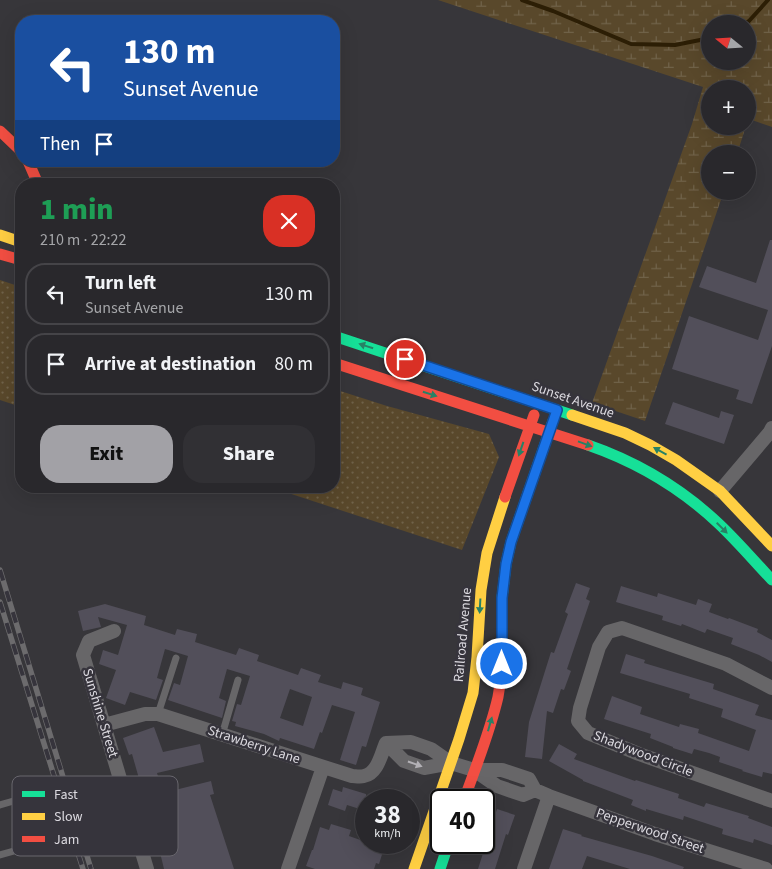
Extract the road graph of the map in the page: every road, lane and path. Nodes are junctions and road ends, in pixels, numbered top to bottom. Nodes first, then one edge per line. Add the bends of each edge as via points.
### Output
1 (2, 137) edge
2 (15, 147) edge
3 (0, 235) edge
4 (15, 240) edge
5 (0, 254) edge
6 (15, 258) edge
7 (340, 338) edge
8 (340, 365) edge
9 (538, 403) junction
10 (557, 410) junction
11 (530, 426) junction
12 (772, 428) edge
13 (549, 432) junction
14 (720, 491) junction
15 (772, 546) edge
16 (772, 580) edge
17 (114, 631) dead end
18 (176, 658) dead end
19 (238, 680) dead end
20 (772, 688) edge
21 (158, 714) junction
22 (104, 725) junction
23 (222, 734) junction
24 (386, 743) junction
25 (451, 763) junction
26 (323, 767) junction
27 (474, 770) junction
28 (120, 776) edge
29 (468, 789) edge
30 (549, 796) junction
31 (12, 801) edge
32 (772, 801) edge
33 (0, 805) edge
34 (445, 854) edge
35 (144, 856) edge
36 (148, 869) edge
37 (288, 869) edge
38 (414, 869) edge
39 (440, 869) edge
40 (524, 869) edge
41 (766, 869) edge

1 - 2 main road
3 - 4 main road
5 - 6 main road
9 -> 7 main road, Sunset Avenue
8 -> 11 main road
9 - 10 main road, Sunset Avenue
9 - 11 main road, Railroad Avenue
10 - 13 main road
14 -> 10 main road, Sunset Avenue via 650,445
11 - 13 main road
11 -> 25 main road, Railroad Avenue via 487,553 473,693
12 - 14 street
13 -> 16 main road via 614,455 663,480 702,509
27 -> 13 main road via 498,696 506,564
14 - 15 main road, Sunset Avenue
17 - 22 street, Sunshine Street via 89,641 83,656
18 - 21 lane
19 - 23 lane
20 - 32 street, Shadywood Circle via 726,664 622,628 608,632 599,647 578,721 588,733
21 - 22 street, Strawberry Lane
21 - 23 street, Strawberry Lane
22 - 28 street, Sunshine Street
23 - 26 street, Strawberry Lane
24 - 25 street via 411,742 431,749
24 -> 25 street via 404,760 424,768
24 - 26 street, Strawberry Lane via 375,769 364,776 352,776
25 - 27 street, Pepperwood Street
25 - 38 main road, Railroad Avenue
26 - 37 street
27 - 29 main road
27 - 30 street, Pepperwood Street via 497,786 523,795 535,790
30 - 40 street
30 - 41 street, Pepperwood Street
31 - 33 lane
34 - 39 main road
35 - 36 street, Sunshine Street

